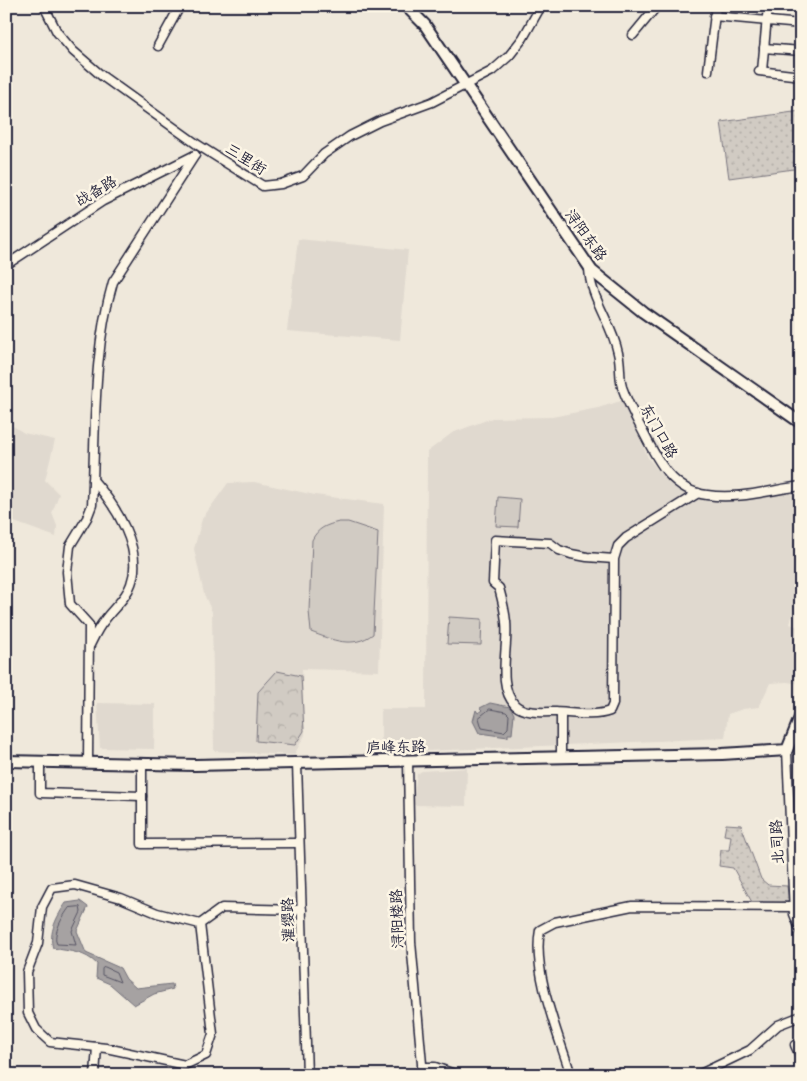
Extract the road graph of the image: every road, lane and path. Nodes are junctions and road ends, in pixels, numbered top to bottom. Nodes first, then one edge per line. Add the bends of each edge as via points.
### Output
1 (44, 6) edge
2 (180, 6) edge
3 (406, 6) edge
4 (541, 6) edge
5 (657, 6) edge
6 (716, 6) edge
7 (768, 6) edge
8 (714, 16) junction
9 (766, 22) junction
10 (801, 24) edge
11 (633, 35) dead end
12 (158, 46) dead end
13 (764, 48) junction
14 (801, 51) edge
15 (708, 71) dead end
16 (801, 76) edge
17 (464, 86) junction
18 (206, 150) junction
19 (194, 155) junction
20 (6, 265) edge
21 (589, 268) junction
22 (801, 424) edge
23 (93, 480) junction
24 (801, 486) edge
25 (698, 493) junction
26 (614, 559) junction
27 (89, 646) junction
28 (561, 713) junction
29 (801, 715) edge
30 (786, 750) junction
31 (561, 758) junction
32 (6, 761) edge
33 (408, 761) junction
34 (40, 762) junction
35 (88, 763) junction
36 (142, 764) junction
37 (297, 764) junction
38 (142, 796) junction
39 (299, 843) junction
40 (792, 859) junction
41 (801, 860) edge
42 (794, 907) junction
43 (302, 910) junction
44 (200, 924) junction
45 (801, 932) edge
46 (801, 1016) edge
47 (794, 1045) dead end
48 (97, 1047) junction
49 (801, 1058) edge
50 (423, 1071) edge
51 (95, 1075) edge
52 (307, 1075) edge
53 (457, 1075) edge
54 (570, 1075) edge
55 (698, 1075) edge

1 - 18 street, 三里街 via 57,32 73,51 102,76
2 - 12 street
3 - 17 main road, 浔阳东路 via 425,25
4 - 17 street, 三里街 via 509,56 492,71
5 - 11 street
6 - 8 street
7 - 9 street
8 - 9 street
8 - 15 street
9 - 10 street
9 - 13 street
13 - 14 street
13 - 16 street via 761,71
17 - 18 street, 三里街 via 350,136 324,154 303,176 280,184 263,186
17 - 21 main road, 浔阳东路
18 - 19 street, 战备路
19 - 20 street, 战备路 via 103,201
19 - 23 street via 113,282 108,297 97,373
21 - 22 main road, 浔阳东路 via 643,312
21 - 25 street, 东门口路 via 593,290 612,328 619,355 621,384 629,404 666,472
23 - 27 street via 92,505 70,546 67,572 70,604 89,625
23 - 27 street via 118,513 128,534 134,566 128,591
24 - 25 street, 东门口路 via 730,497
25 - 26 street via 626,538 618,546
26 - 28 street via 613,704 610,711 603,714
26 - 28 street via 571,554 550,543 495,540 493,583 500,588 506,623 506,687 515,705 521,708
27 - 35 street
28 - 31 street
29 - 30 main road
30 - 31 main road, 庐峰东路
30 - 40 street, 北司路
31 - 33 main road, 庐峰东路
32 - 34 main road, 庐峰东路
33 - 37 main road, 庐峰东路
33 - 50 street, 浔阳楼路 via 411,942
34 - 35 main road, 庐峰东路
34 - 38 street via 40,793
35 - 36 main road, 庐峰东路
36 - 37 main road, 庐峰东路
36 - 38 street
37 - 39 street, 灌缨路
38 - 39 street via 142,844
39 - 43 street, 灌缨路
40 - 41 street
40 - 42 street, 北司路
42 - 45 street, 北司路
42 - 54 street via 632,906 555,922 540,930 537,947 542,980
43 - 44 street via 222,908
43 - 52 street, 灌缨路
44 - 48 street via 213,1034 206,1056 185,1064
44 - 48 street via 75,885 52,888 42,907 38,943 27,972 28,1013 36,1029 50,1042
46 - 55 street via 778,1025 750,1050
47 - 49 street
48 - 51 street
50 - 53 street via 435,1067

